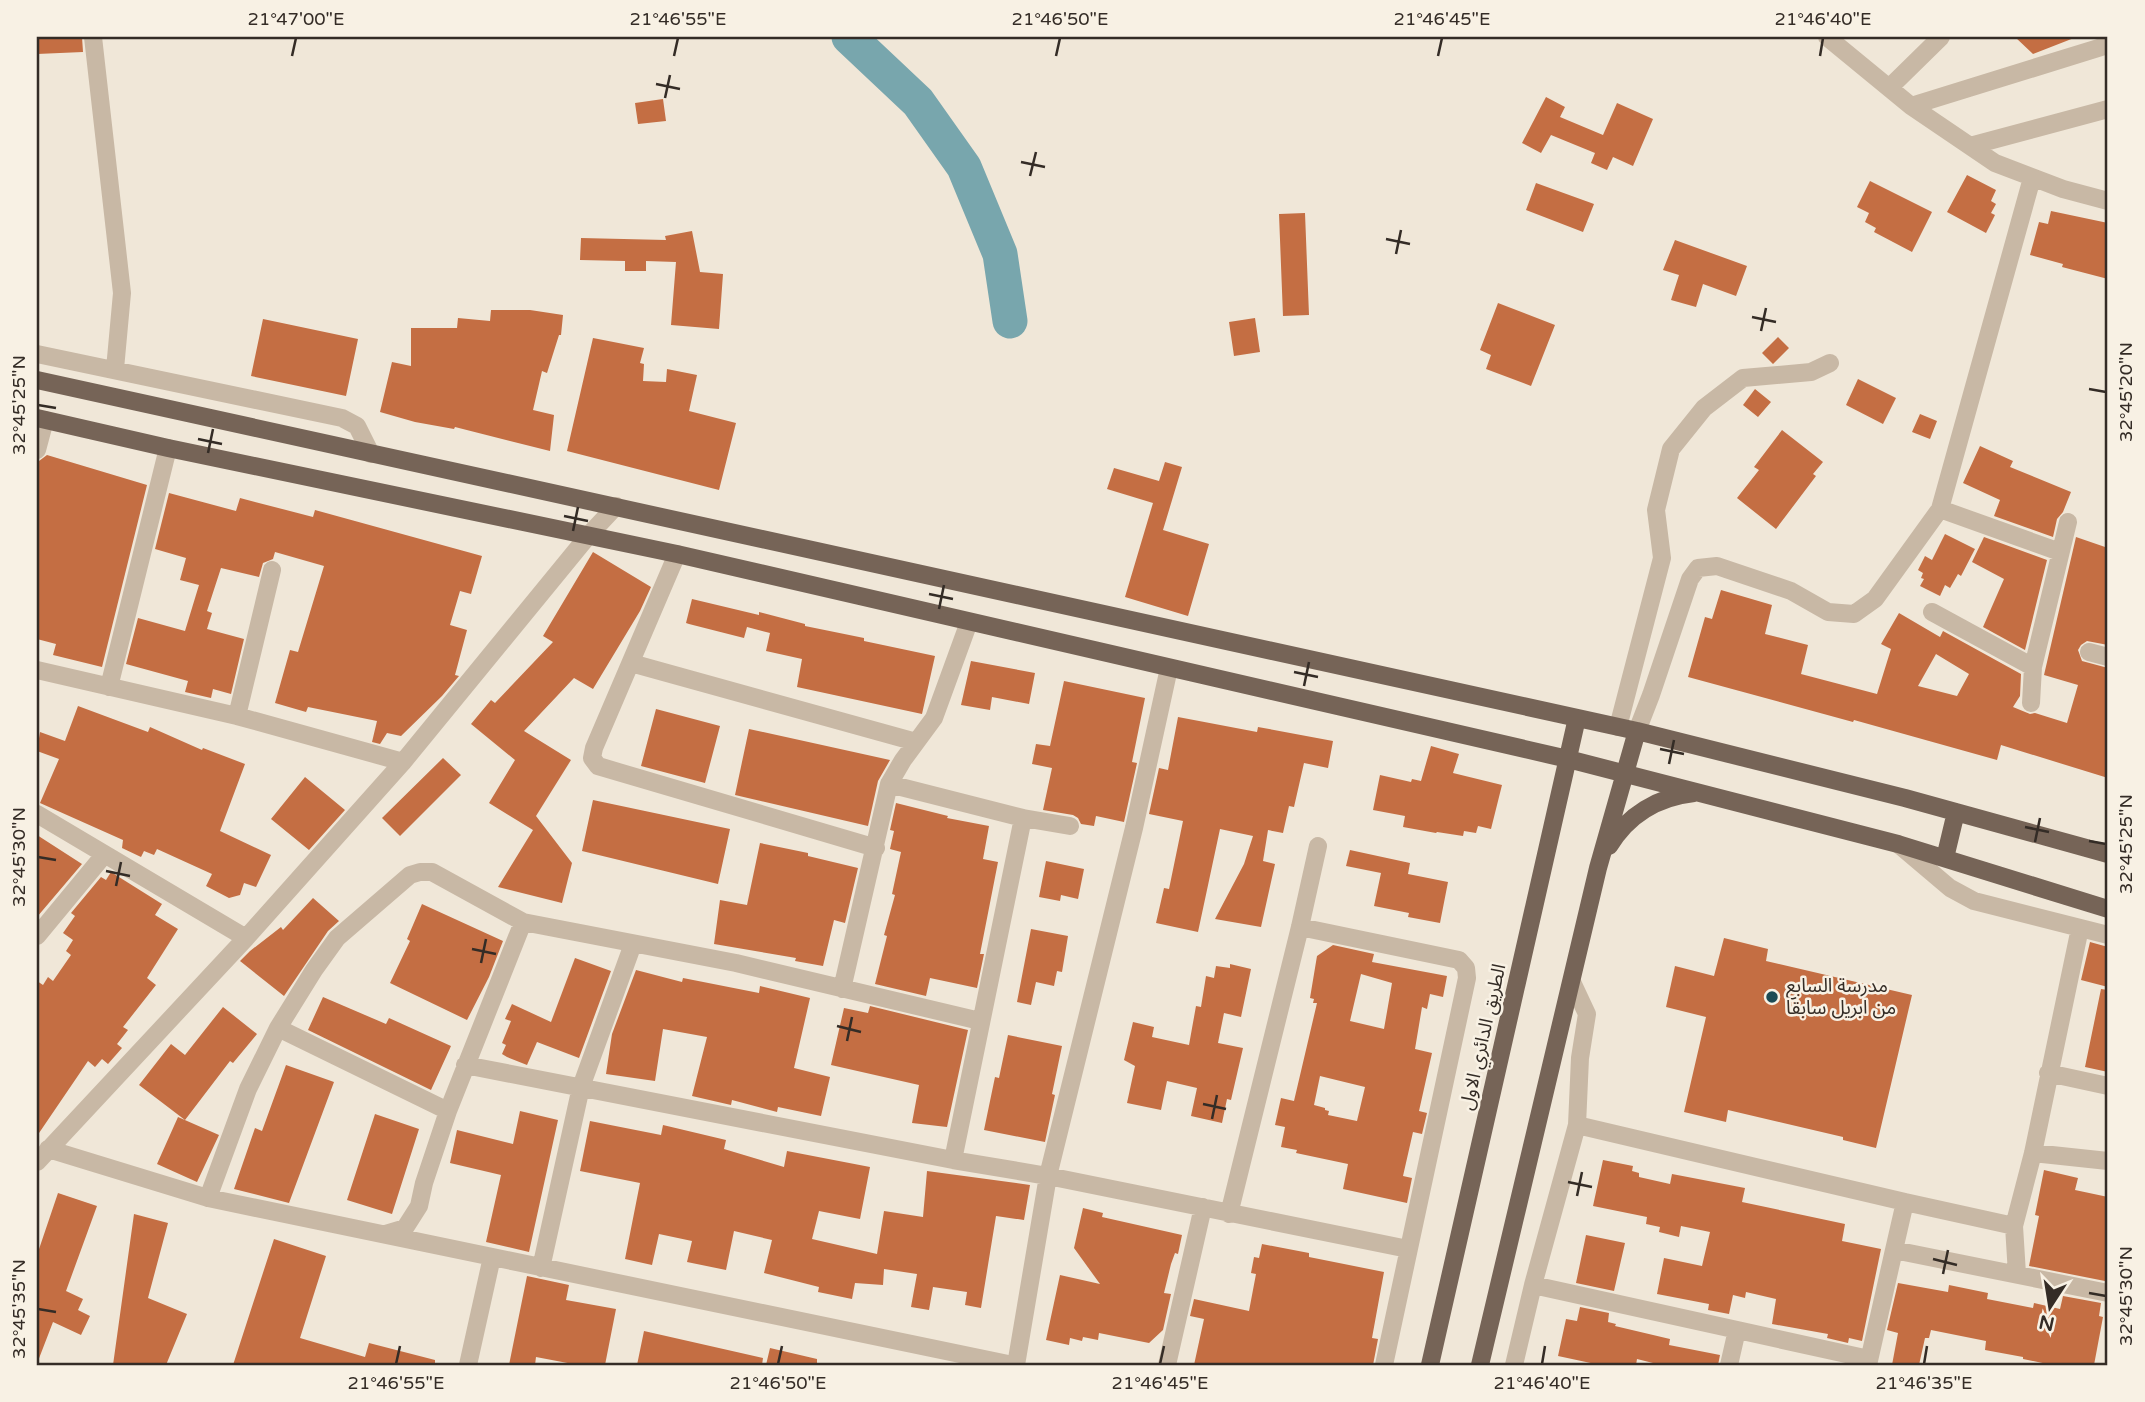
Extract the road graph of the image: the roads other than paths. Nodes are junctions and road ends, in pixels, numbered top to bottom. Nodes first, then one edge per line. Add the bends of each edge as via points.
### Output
1 (93, 37) edge
2 (1827, 37) edge
3 (1941, 37) edge
4 (2108, 45) edge
5 (1889, 88) junction
6 (1911, 106) junction
7 (2108, 109) edge
8 (1970, 146) junction
9 (2032, 177) junction
10 (2108, 201) edge
11 (37, 354) edge
12 (1830, 363) dead end
13 (115, 369) junction
14 (37, 380) edge
15 (41, 419) edge
16 (168, 448) junction
17 (37, 450) edge
18 (371, 454) junction
19 (616, 506) junction
20 (1940, 509) junction
21 (2068, 522) dead end
22 (587, 536) junction
23 (2060, 552) junction
24 (677, 554) junction
25 (272, 570) dead end
26 (1932, 612) dead end
27 (969, 622) junction
28 (2089, 652) dead end
29 (2108, 657) edge
30 (631, 663) junction
31 (2033, 667) junction
32 (1169, 668) junction
33 (40, 676) edge
34 (109, 687) junction
35 (2031, 704) dead end
36 (237, 716) junction
37 (1577, 718) junction
38 (1618, 727) junction
39 (1637, 731) junction
40 (916, 742) junction
41 (1568, 759) junction
42 (403, 762) junction
43 (1624, 773) junction
44 (889, 784) junction
45 (1700, 792) junction
46 (1956, 812) junction
47 (37, 814) edge
48 (1023, 818) junction
49 (1070, 825) dead end
50 (1898, 844) junction
51 (1318, 846) dead end
52 (876, 848) junction
53 (2108, 854) edge
54 (104, 855) junction
55 (1944, 858) junction
56 (1598, 868) junction
57 (2108, 909) edge
58 (523, 922) junction
59 (1300, 927) junction
60 (2080, 928) junction
61 (2108, 935) edge
62 (37, 936) edge
63 (246, 938) junction
64 (633, 944) junction
65 (1572, 982) junction
66 (842, 989) junction
67 (980, 1021) junction
68 (278, 1028) junction
69 (465, 1065) junction
70 (2048, 1073) junction
71 (2108, 1086) edge
72 (581, 1087) junction
73 (448, 1111) junction
74 (1577, 1125) junction
75 (2033, 1153) junction
76 (42, 1156) edge
77 (953, 1160) junction
78 (2108, 1161) edge
79 (1048, 1176) junction
80 (208, 1198) junction
81 (1905, 1202) junction
82 (1203, 1207) junction
83 (1229, 1214) junction
84 (2014, 1226) junction
85 (385, 1234) junction
86 (1408, 1249) junction
87 (1894, 1250) junction
88 (492, 1257) junction
89 (541, 1268) junction
90 (2017, 1274) junction
91 (1533, 1285) junction
92 (2108, 1293) edge
93 (1737, 1330) junction
94 (1868, 1362) edge
95 (468, 1365) edge
96 (1014, 1365) edge
97 (1167, 1365) edge
98 (1384, 1365) edge
99 (1430, 1365) edge
100 (1479, 1365) edge
101 (1514, 1365) edge
102 (1730, 1365) edge

1 - 13 street via 122,293
2 - 5 street
3 - 5 street
4 - 6 street
5 - 6 street
6 - 8 street
7 - 8 street
8 - 9 street via 1995,163
9 - 10 street
9 - 20 street
11 - 13 street
12 - 38 street via 1811,372 1743,378 1704,408 1671,449 1656,510 1662,558
13 - 18 street via 342,418 357,426
14 - 18 main road
15 - 16 main road
15 - 17 street
16 - 22 main road
16 - 34 street
18 - 19 main road
19 - 22 street
19 - 37 main road
20 - 23 street
20 - 39 street via 1875,600 1854,614 1828,612 1791,591 1717,566 1698,569 1690,579
21 - 23 street
22 - 24 main road
22 - 42 street
23 - 31 street
24 - 27 main road
24 - 30 street
25 - 36 street
26 - 31 street
27 - 32 main road
27 - 40 street via 934,718
28 - 29 street
30 - 40 street
30 - 52 street via 594,748 592,758 598,766
31 - 35 street
32 - 41 main road
32 - 79 street via 1135,828
33 - 34 street
34 - 36 street
36 - 42 street
37 - 38 main road
37 - 41 main road, الطريق الدائري الاول
38 - 39 main road
39 - 43 main road
39 - 46 main road
40 - 44 street
41 - 43 main road
41 - 99 main road, الطريق الدائري الاول
42 - 63 street
43 - 45 main road
43 - 56 main road
44 - 48 street
44 - 52 street
45 - 50 main road
45 - 56 main road via 1668,798 1639,813 1614,837
46 - 53 main road
46 - 55 main road
47 - 54 street
48 - 49 street
48 - 67 street
50 - 55 main road
50 - 60 street via 1950,888 1974,901
51 - 59 street
52 - 66 street
54 - 62 street
54 - 63 street
55 - 57 main road
56 - 65 main road
58 - 64 street
58 - 68 street via 432,872 410,875 337,938
58 - 69 street
59 - 83 street
59 - 86 street via 1459,960 1466,968
60 - 61 street
60 - 70 street
63 - 76 street
64 - 66 street
64 - 72 street
65 - 74 street via 1587,1014
65 - 100 main road
66 - 67 street
67 - 77 street
68 - 73 street
68 - 80 street via 247,1089
69 - 72 street
69 - 73 street
70 - 71 street
70 - 75 street
72 - 77 street
72 - 89 street
73 - 85 street via 419,1206 405,1228
74 - 81 street
74 - 91 street
75 - 78 street
75 - 84 street
76 - 80 street
77 - 79 street
79 - 82 street
79 - 96 street
80 - 85 street
81 - 84 street
81 - 87 street
82 - 83 street
82 - 97 street
83 - 86 street
84 - 90 street
85 - 88 street
86 - 98 street
87 - 90 street
87 - 94 street
88 - 89 street
88 - 95 street
89 - 96 street
90 - 92 street
91 - 93 street
91 - 101 street
93 - 94 street
93 - 102 street

